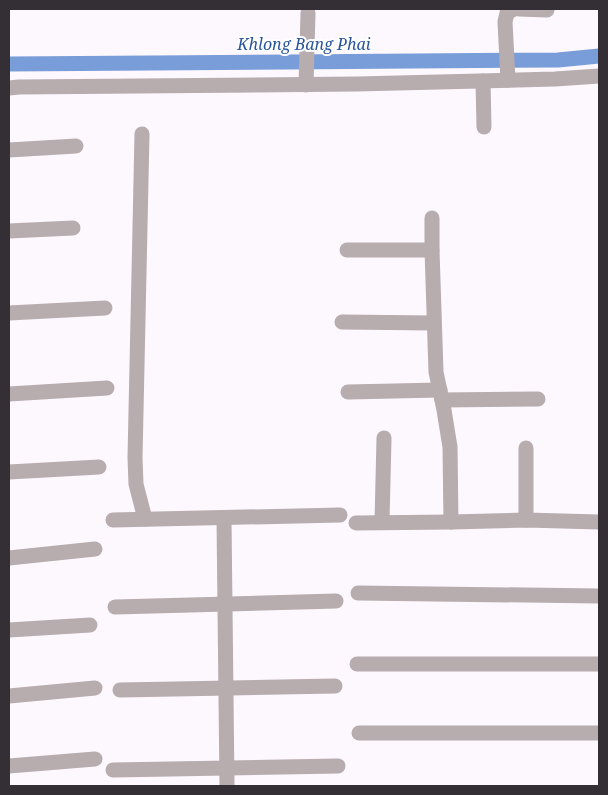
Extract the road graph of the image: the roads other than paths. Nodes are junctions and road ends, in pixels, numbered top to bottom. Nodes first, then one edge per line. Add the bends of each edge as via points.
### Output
1 (514, 9) edge
2 (519, 9) edge
3 (546, 10) edge
4 (308, 13) dead end
5 (508, 75) junction
6 (599, 76) edge
7 (306, 78) junction
8 (483, 81) junction
9 (9, 88) edge
10 (484, 128) dead end
11 (142, 134) dead end
12 (76, 146) dead end
13 (9, 150) edge
14 (432, 218) dead end
15 (73, 228) dead end
16 (9, 231) edge
17 (346, 250) dead end
18 (432, 250) junction
19 (106, 308) dead end
20 (9, 313) edge
21 (342, 322) dead end
22 (433, 323) junction
23 (107, 388) dead end
24 (348, 392) dead end
25 (9, 394) edge
26 (441, 395) junction
27 (538, 399) dead end
28 (384, 438) dead end
29 (526, 448) dead end
30 (99, 467) dead end
31 (9, 472) edge
32 (340, 515) dead end
33 (145, 519) junction
34 (224, 519) junction
35 (113, 520) dead end
36 (526, 520) junction
37 (382, 522) junction
38 (450, 522) junction
39 (599, 522) edge
40 (356, 523) dead end
41 (95, 549) dead end
42 (9, 558) edge
43 (358, 593) dead end
44 (599, 596) edge
45 (336, 601) dead end
46 (225, 604) junction
47 (114, 607) dead end
48 (90, 625) dead end
49 (9, 630) edge
50 (357, 664) dead end
51 (599, 664) edge
52 (335, 686) dead end
53 (95, 688) dead end
54 (226, 688) junction
55 (120, 690) dead end
56 (9, 696) edge
57 (359, 733) dead end
58 (599, 733) edge
59 (95, 758) dead end
60 (9, 766) edge
61 (338, 766) dead end
62 (227, 768) junction
63 (113, 770) dead end
64 (227, 786) edge

1 - 5 street via 507,13 505,22
2 - 3 street
4 - 7 street
5 - 6 street via 555,79
5 - 8 street
7 - 8 street
7 - 9 street
8 - 10 street
11 - 33 street via 135,458 136,484
12 - 13 street
14 - 18 street
15 - 16 street
17 - 18 street
18 - 22 street
19 - 20 street
21 - 22 street
22 - 26 street
23 - 25 street
24 - 26 street
26 - 27 street
26 - 38 street via 450,446
28 - 37 street
29 - 36 street
30 - 31 street
32 - 34 street
33 - 34 street
33 - 35 street
34 - 46 street
36 - 38 street
36 - 39 street
37 - 38 street
37 - 40 street
41 - 42 street
43 - 44 street
45 - 46 street
46 - 47 street
46 - 54 street
48 - 49 street
50 - 51 street
52 - 54 street
53 - 56 street
54 - 55 street
54 - 62 street
57 - 58 street
59 - 60 street
61 - 62 street
62 - 63 street
62 - 64 street

